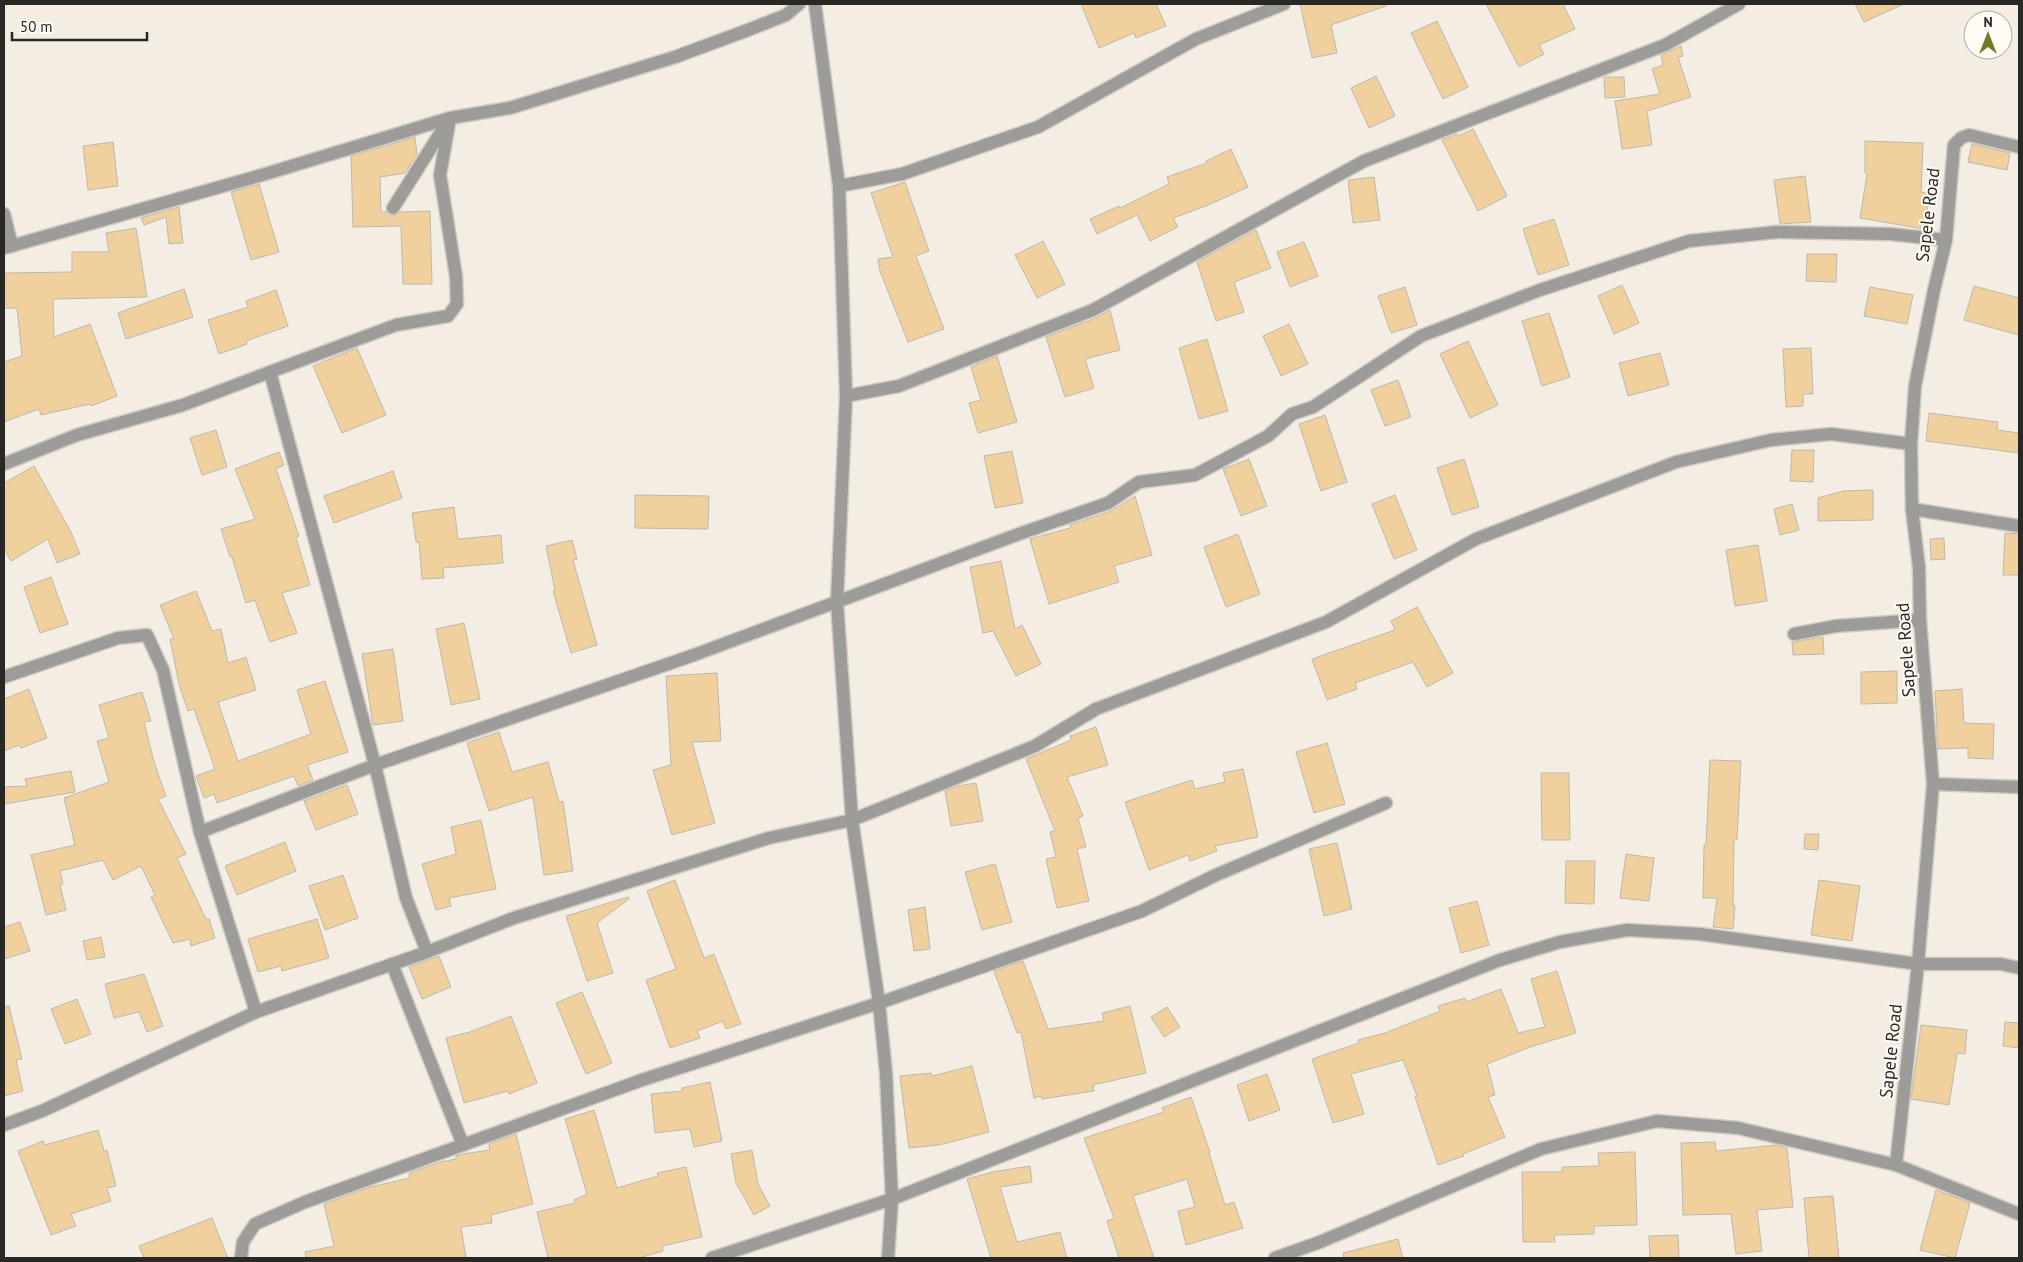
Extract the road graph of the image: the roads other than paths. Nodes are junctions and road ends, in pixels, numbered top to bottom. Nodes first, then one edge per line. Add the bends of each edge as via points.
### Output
1 (799, 4) edge
2 (815, 4) edge
3 (1284, 4) edge
4 (1739, 4) edge
5 (450, 118) junction
6 (2019, 147) edge
7 (839, 186) junction
8 (392, 208) dead end
9 (4, 214) edge
10 (1946, 240) junction
11 (8, 247) edge
12 (270, 372) junction
13 (846, 396) junction
14 (1911, 444) junction
15 (4, 464) edge
16 (1912, 509) junction
17 (2019, 526) edge
18 (837, 602) junction
19 (1920, 620) junction
20 (1794, 634) dead end
21 (4, 677) edge
22 (375, 765) junction
23 (1933, 784) junction
24 (2019, 787) edge
25 (1386, 803) dead end
26 (852, 820) junction
27 (200, 832) junction
28 (427, 952) junction
29 (392, 964) junction
30 (1918, 964) junction
31 (2019, 968) edge
32 (879, 1003) junction
33 (256, 1012) junction
34 (4, 1124) edge
35 (464, 1145) junction
36 (1896, 1165) junction
37 (892, 1199) junction
38 (2019, 1214) edge
39 (241, 1258) edge
40 (712, 1258) edge
41 (888, 1258) edge
42 (1275, 1258) edge

1 - 5 street via 786,15 675,57 510,108
2 - 7 street
3 - 7 street via 1196,39 1038,127 902,174
4 - 13 street via 1665,44 1364,161 1093,310 899,386
5 - 8 street
5 - 11 street
5 - 12 street via 440,175 456,276 457,304 448,316 396,325
6 - 10 street, Sapele Road via 1969,136 1960,138 1954,145
7 - 13 street
9 - 11 street
10 - 14 street, Sapele Road via 1915,386
10 - 18 street via 1890,234 1777,232 1690,241 1540,290 1420,336 1312,407 1292,414 1268,436 1195,475 1139,482 1108,503
12 - 15 street via 191,402 77,435
12 - 22 street
13 - 18 street
14 - 16 street, Sapele Road
14 - 26 street via 1831,434 1771,440 1676,462 1476,539 1326,622 1096,709 1035,746
16 - 17 street
16 - 19 street, Sapele Road via 1919,568
18 - 22 street
18 - 26 street
19 - 20 street via 1836,626
19 - 23 street, Sapele Road
21 - 27 street via 118,638 147,635 163,670
22 - 27 street
22 - 28 street via 406,898
23 - 24 street
23 - 30 street, Sapele Road
25 - 32 street via 1216,875 1142,911
26 - 28 street via 759,841 514,918
26 - 32 street
27 - 33 street
28 - 29 street
29 - 33 street
29 - 35 street
30 - 31 street via 2001,964
30 - 36 street, Sapele Road
30 - 37 street via 1700,934 1627,930 1560,942 1500,960
32 - 35 street via 642,1080
32 - 37 street
33 - 34 street via 42,1111
35 - 39 street via 305,1202 255,1224 243,1242
36 - 38 street
36 - 42 street via 1738,1128 1657,1121 1541,1149
37 - 40 street
37 - 41 street

